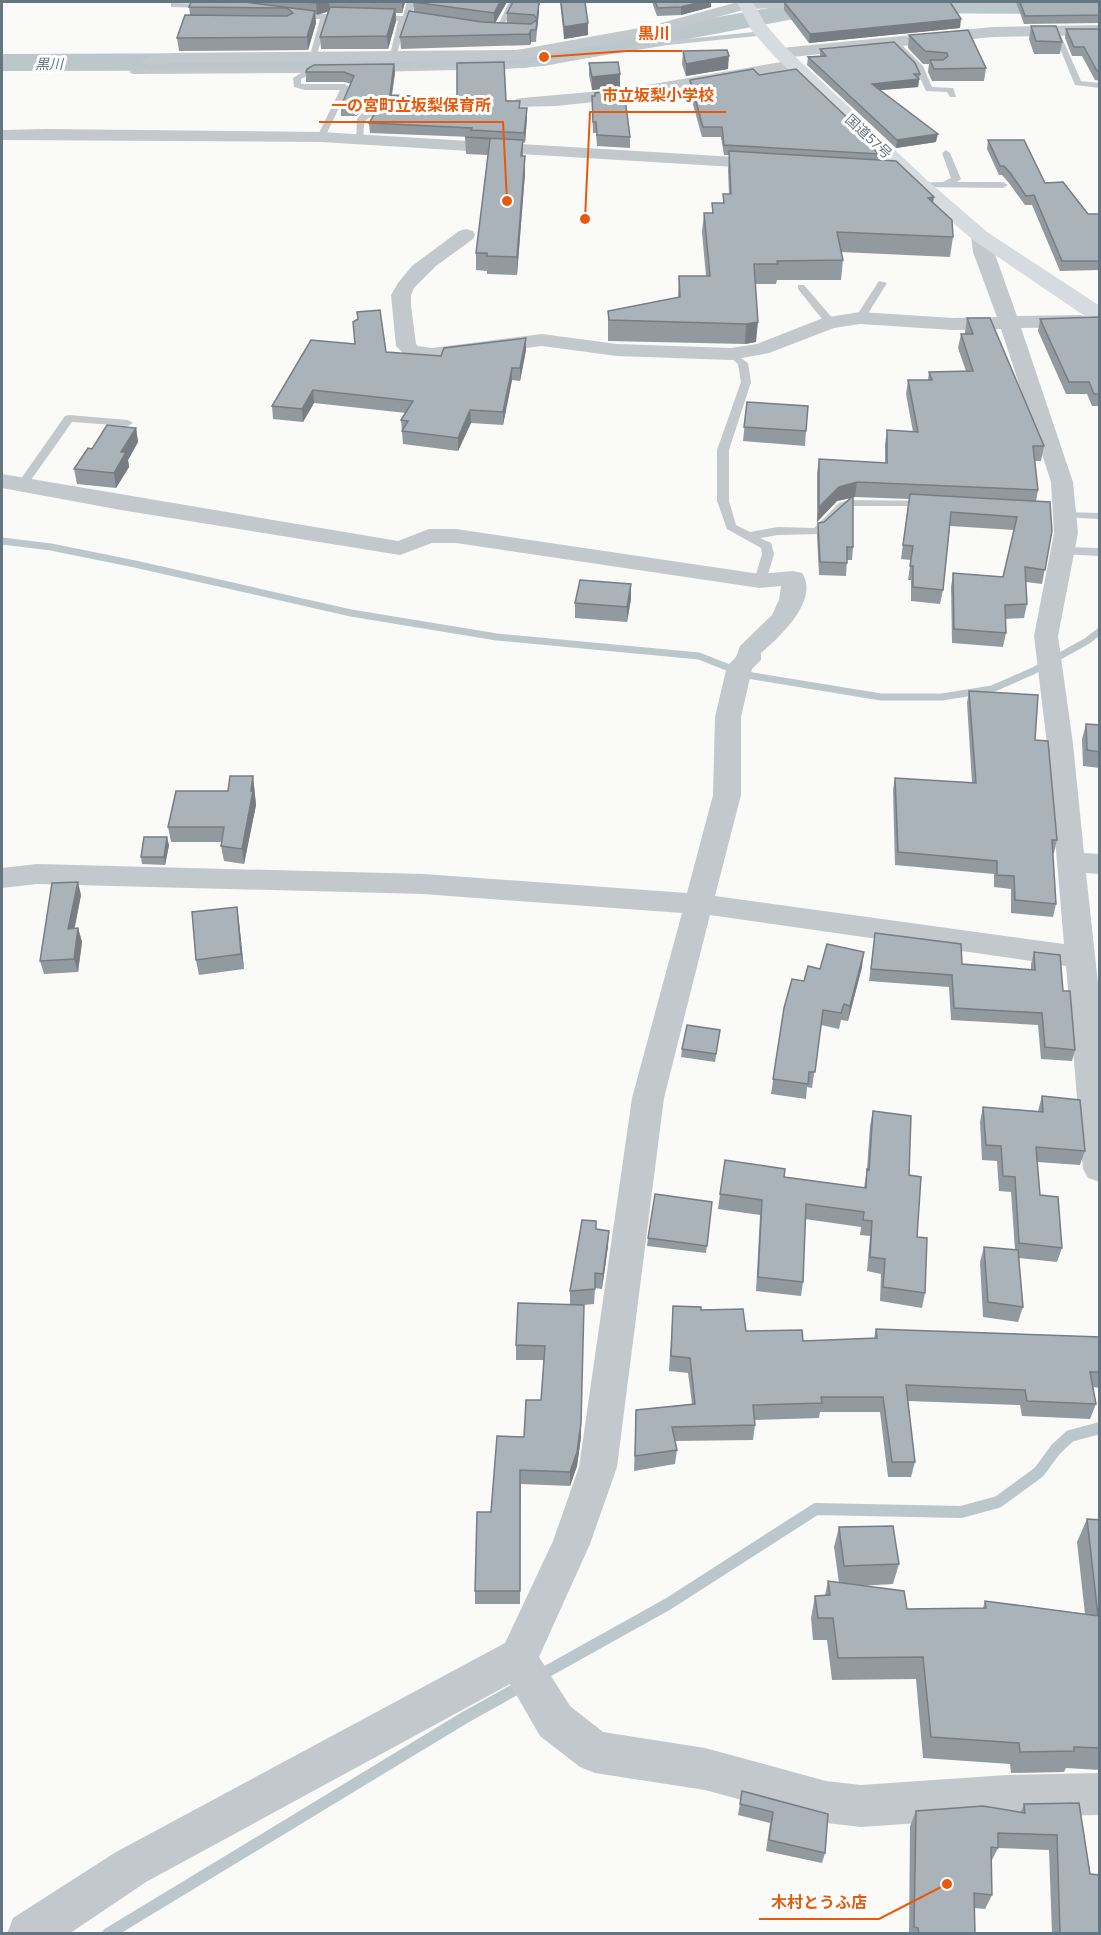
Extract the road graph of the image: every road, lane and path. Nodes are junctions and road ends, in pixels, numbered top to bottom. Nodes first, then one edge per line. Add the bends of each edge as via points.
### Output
1 (411, 2) edge
2 (806, 2) edge
3 (512, 4) edge
4 (174, 5) dead end
5 (220, 6) edge
6 (522, 7) edge
7 (280, 15) edge
8 (326, 15) junction
9 (752, 15) edge
10 (352, 16) edge
11 (363, 16) edge
12 (407, 17) junction
13 (439, 22) edge
14 (509, 30) edge
15 (1100, 30) edge
16 (1054, 31) junction
17 (896, 43) junction
18 (392, 57) junction
19 (787, 59) junction
20 (149, 61) dead end
21 (314, 64) junction
22 (920, 68) junction
23 (930, 68) edge
24 (328, 70) edge
25 (364, 70) edge
26 (134, 72) dead end
27 (1100, 86) edge
28 (953, 95) dead end
29 (522, 103) edge
30 (377, 113) edge
31 (2, 135) edge
32 (321, 137) junction
33 (359, 140) junction
34 (946, 153) dead end
35 (784, 165) edge
36 (886, 173) edge
37 (915, 179) junction
38 (945, 185) junction
39 (1003, 185) dead end
40 (466, 235) dead end
41 (980, 236) junction
42 (882, 283) dead end
43 (801, 287) dead end
44 (1100, 316) edge
45 (860, 318) junction
46 (1100, 321) edge
47 (830, 322) junction
48 (1009, 322) junction
49 (731, 354) junction
50 (128, 423) dead end
51 (12, 483) edge
52 (938, 504) edge
53 (1060, 512) junction
54 (1100, 516) edge
55 (750, 536) junction
56 (1063, 551) junction
57 (1100, 552) edge
58 (760, 581) junction
59 (1071, 862) junction
60 (1100, 864) edge
61 (2, 878) edge
62 (701, 904) junction
63 (1080, 957) junction
64 (1100, 1169) edge
65 (520, 1662) junction
66 (1100, 1794) edge
67 (29, 1934) edge

1 - 12 lane
2 - 9 street
3 - 6 lane
3 - 14 lane via 494,29
4 - 5 lane
7 - 8 lane via 291,17 300,25
8 - 10 lane
8 - 21 lane
9 - 18 street via 541,52
9 - 19 highway, 国道57号
9 - 25 lane via 668,43 525,66
11 - 12 lane
12 - 13 lane
12 - 18 lane via 402,21
15 - 16 street
16 - 17 street via 993,32
16 - 27 lane via 1078,83
17 - 19 street via 797,50
17 - 22 lane
18 - 21 street
19 - 29 street via 628,95
19 - 37 highway, 国道57号
20 - 21 street via 174,58
21 - 24 lane
21 - 26 lane
21 - 32 lane via 300,74 297,85 345,87
22 - 23 lane
22 - 28 lane via 929,89 950,90
30 - 33 lane via 361,119
31 - 32 street
32 - 33 street
33 - 35 street
34 - 38 lane via 956,179
36 - 37 street
37 - 38 lane
37 - 41 highway, 国道57号
38 - 39 lane
40 - 49 street via 425,266 401,295 406,346 412,351 443,354 542,340 617,351
41 - 44 highway, 国道57号
41 - 48 street
42 - 45 lane
43 - 47 lane
45 - 47 street
45 - 48 street via 954,324
46 - 48 street
47 - 49 street via 762,349
48 - 53 street via 1062,482
49 - 55 lane via 743,363 746,382 723,450 723,501 731,527
50 - 51 lane via 69,418
51 - 58 street via 400,548 429,536 456,536
52 - 55 lane via 849,503 817,532 778,531
53 - 54 lane
53 - 56 street via 1066,533
55 - 58 lane via 767,546
56 - 57 lane
56 - 59 street via 1046,636
58 - 62 street via 793,578 795,589 784,616 749,651 748,660 740,666 728,717 727,795
59 - 60 street
59 - 63 street
61 - 62 street via 37,874 423,884
62 - 63 street
62 - 65 street via 648,1098 598,1467 572,1544
63 - 64 street
65 - 66 street via 555,1721 595,1752 705,1769 826,1802 861,1806
65 - 67 street via 131,1867

